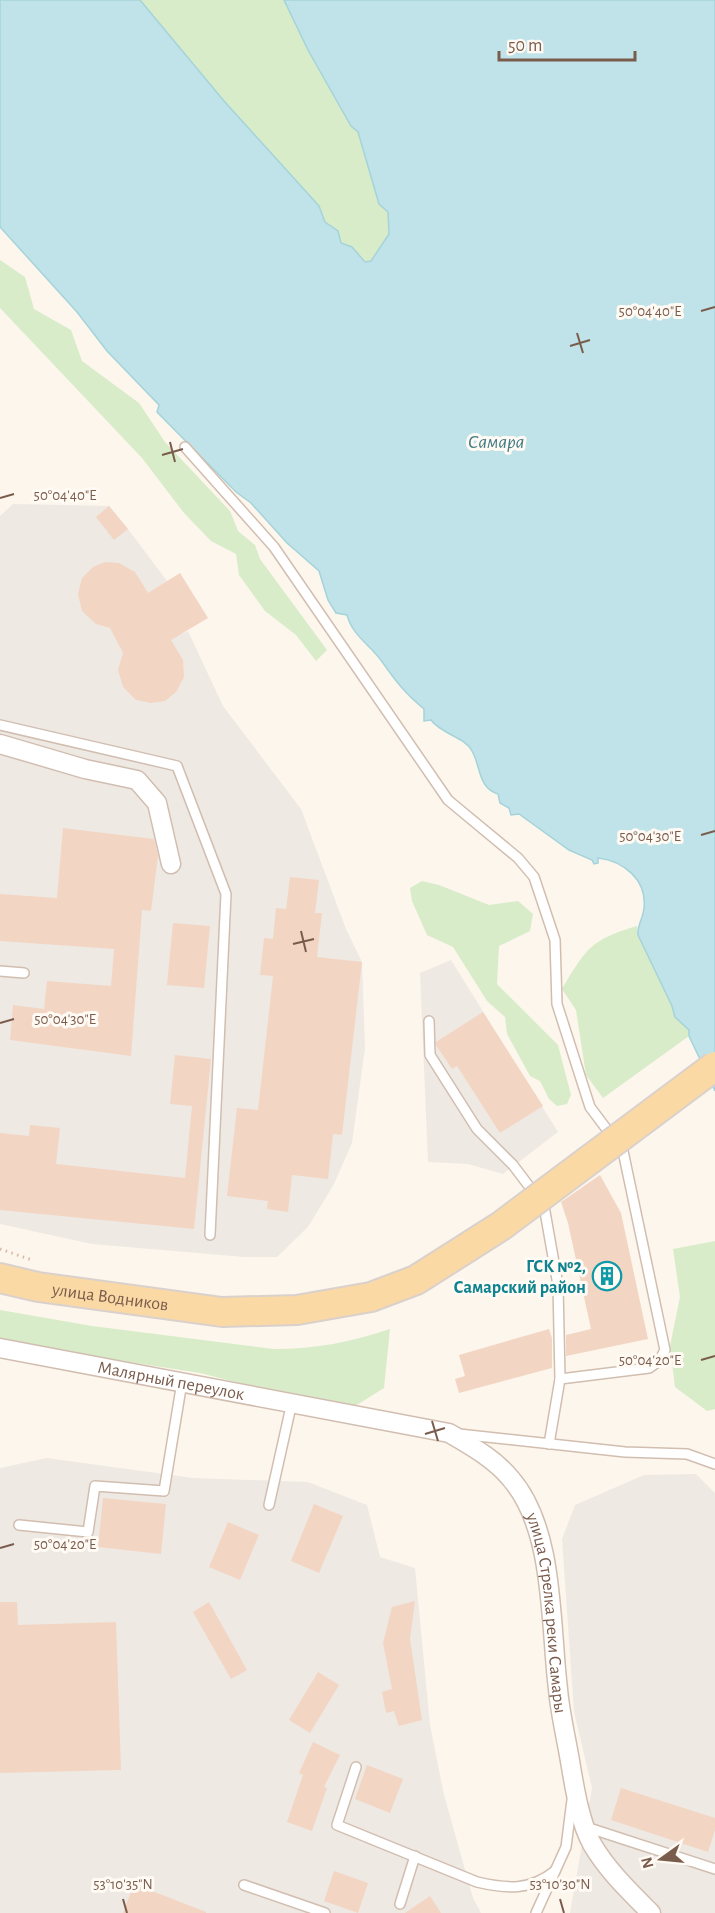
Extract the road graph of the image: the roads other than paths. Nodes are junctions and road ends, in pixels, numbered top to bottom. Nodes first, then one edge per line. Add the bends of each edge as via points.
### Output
1 (185, 447) dead end
2 (0, 725) edge
3 (0, 744) edge
4 (171, 864) dead end
5 (0, 971) edge
6 (24, 973) dead end
7 (429, 1021) dead end
8 (715, 1066) edge
9 (210, 1235) dead end
10 (0, 1278) edge
11 (0, 1348) edge
12 (560, 1378) junction
13 (182, 1382) junction
14 (292, 1402) junction
15 (343, 1411) joint
16 (449, 1433) junction
17 (549, 1444) junction
18 (715, 1464) edge
19 (269, 1505) dead end
20 (19, 1525) dead end
21 (356, 1767) dead end
22 (574, 1786) junction
23 (586, 1827) junction
24 (415, 1856) junction
25 (715, 1869) edge
26 (555, 1871) junction
27 (244, 1885) dead end
28 (400, 1904) dead end
29 (325, 1913) edge
30 (536, 1913) edge
31 (651, 1913) edge

1 - 12 lane via 274,547 448,800 518,858 534,878 555,940 557,1004 590,1107 623,1151 665,1350 649,1368
2 - 9 lane via 177,766 226,894
3 - 4 street via 85,770 137,780 157,803
5 - 6 lane
7 - 12 lane via 430,1055 477,1129 513,1165 544,1206 558,1286
8 - 10 main road, улица Водников, bridge via 501,1226 416,1280 371,1297 297,1310 222,1312 38,1287
11 - 13 street, Малярный переулок
12 - 17 lane
13 - 14 street, Малярный переулок
13 - 20 lane via 164,1491 94,1486 88,1532
14 - 15 street, Малярный переулок
14 - 19 lane
15 - 16 street, улица Стрелка реки Самары
16 - 17 lane
16 - 22 street, улица Стрелка реки Самары via 482,1453 511,1479 528,1504 540,1536 558,1691
17 - 18 lane via 687,1454
21 - 24 lane via 337,1825
22 - 23 street, улица Стрелка реки Самары
22 - 26 lane via 566,1846
23 - 25 lane
23 - 31 street, улица Стрелка реки Самары via 591,1843
24 - 26 lane via 495,1886 532,1886
24 - 28 lane
26 - 30 lane
27 - 29 lane

